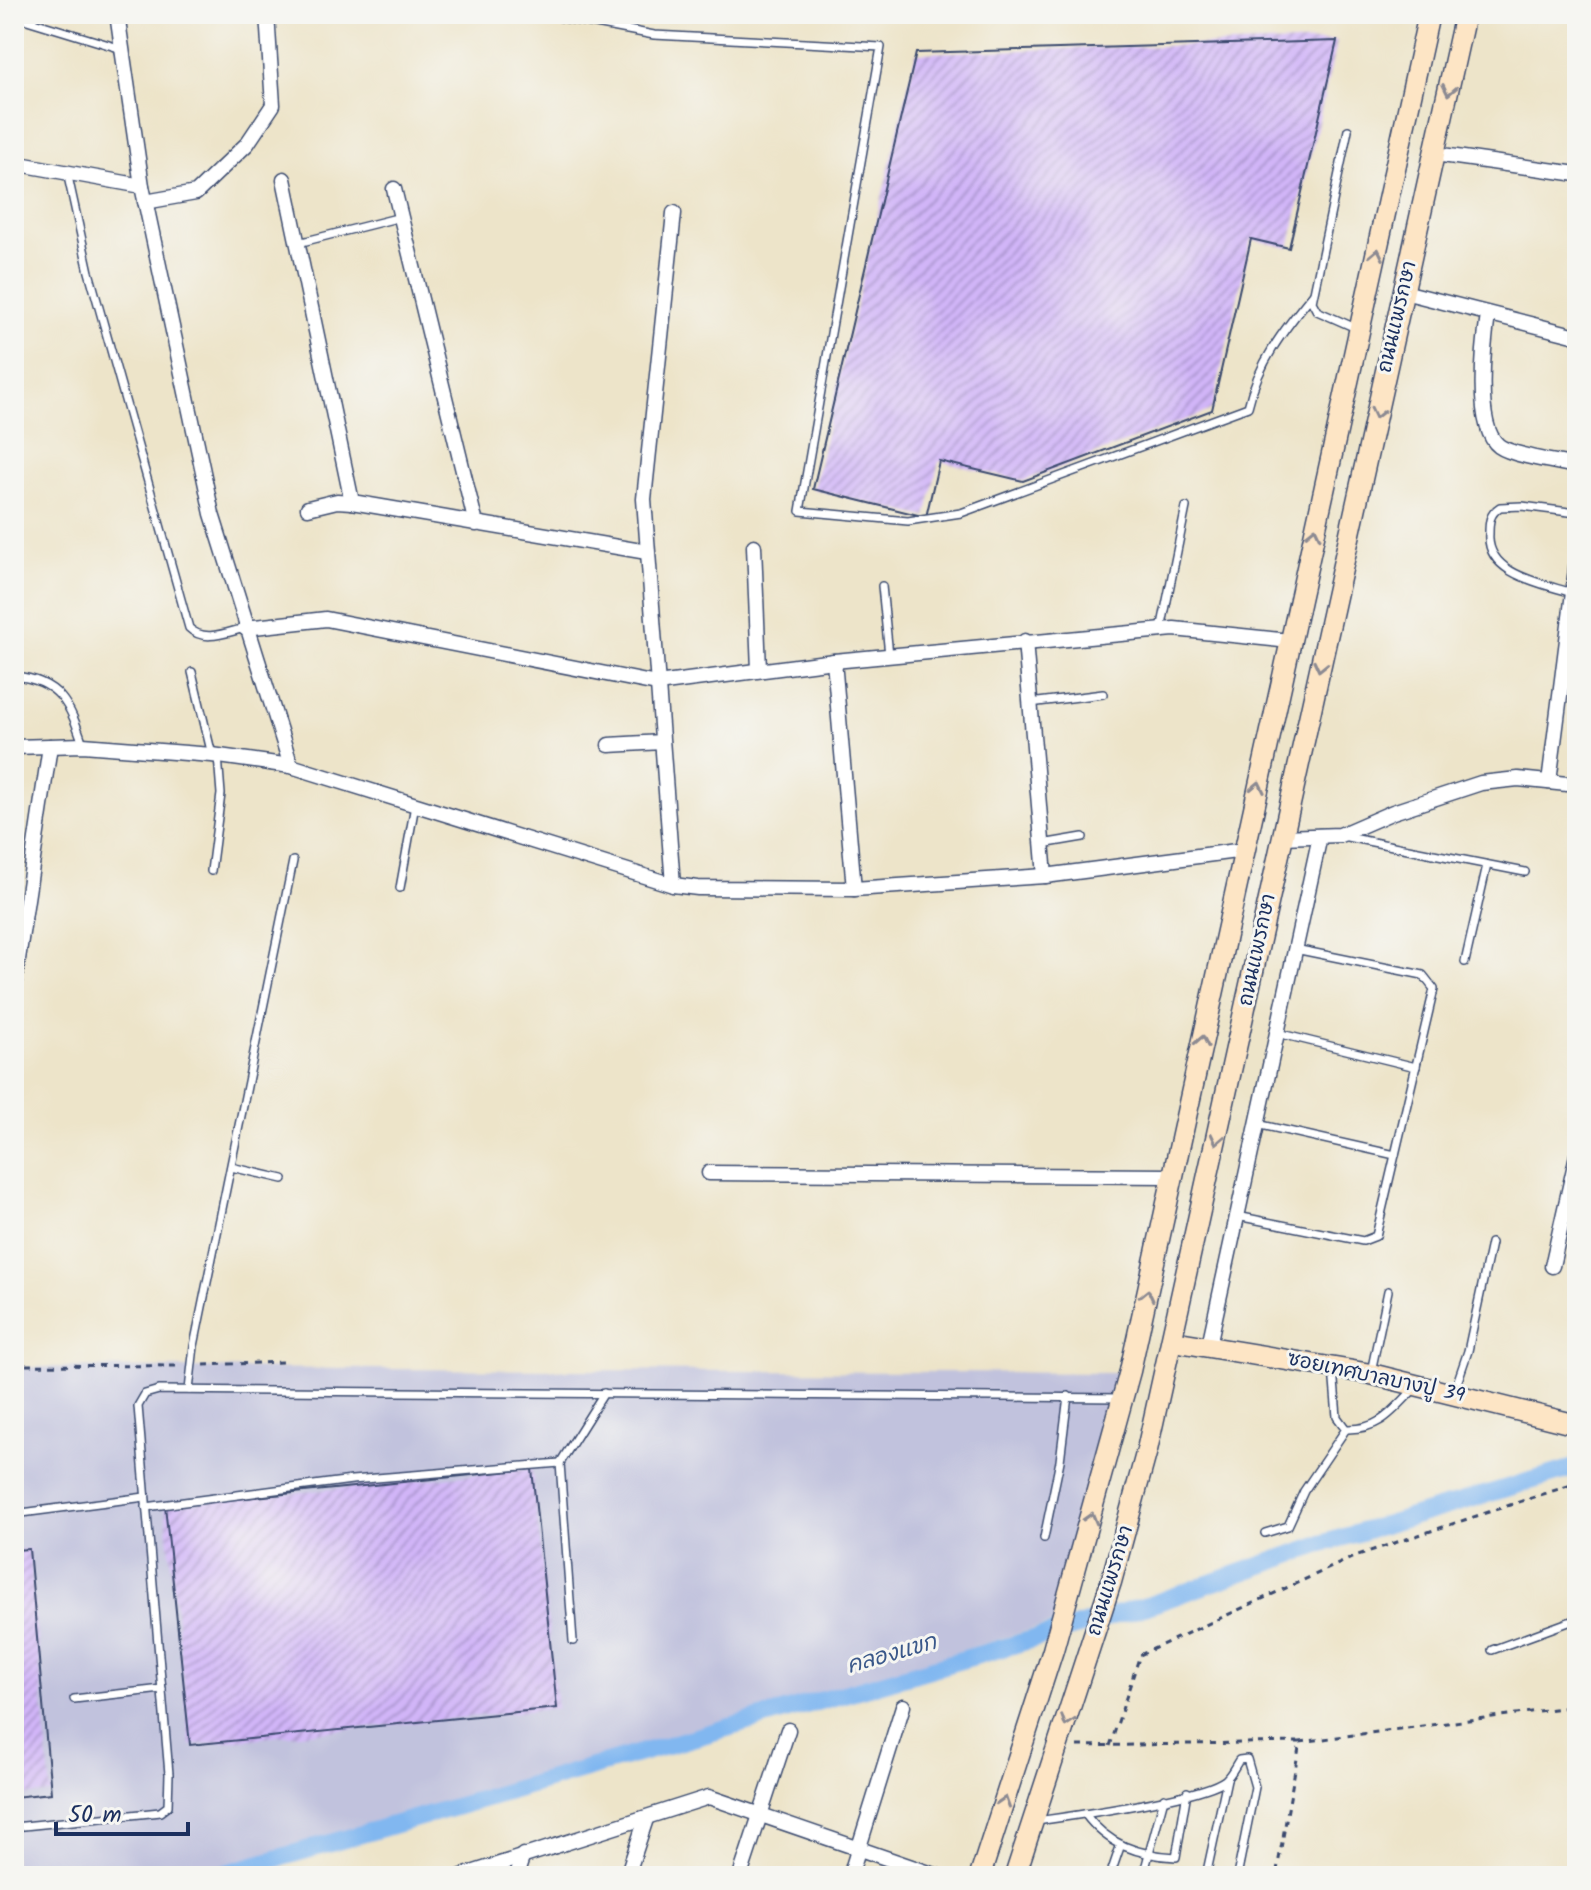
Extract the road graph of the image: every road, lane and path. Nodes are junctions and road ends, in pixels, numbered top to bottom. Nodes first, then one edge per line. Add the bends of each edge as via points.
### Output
1 (117, 14) edge
2 (267, 14) edge
3 (543, 14) edge
4 (1429, 14) edge
5 (1465, 14) edge
6 (1518, 14) edge
7 (1556, 14) edge
8 (14, 16) edge
9 (122, 49) junction
10 (1348, 130) dead end
11 (1435, 154) junction
12 (14, 163) edge
13 (67, 172) junction
14 (1577, 174) edge
15 (284, 179) dead end
16 (142, 186) junction
17 (394, 189) dead end
18 (145, 202) junction
19 (674, 213) dead end
20 (401, 217) junction
21 (298, 243) junction
22 (1404, 292) junction
23 (1313, 294) junction
24 (1488, 315) junction
25 (1360, 330) junction
26 (1394, 336) junction
27 (1577, 336) edge
28 (1577, 466) edge
29 (352, 502) junction
30 (1186, 507) dead end
31 (308, 508) dead end
32 (1577, 513) edge
33 (476, 524) junction
34 (754, 546) dead end
35 (647, 552) junction
36 (1577, 561) edge
37 (882, 586) dead end
38 (1573, 593) junction
39 (245, 628) junction
40 (1161, 630) junction
41 (1025, 641) junction
42 (1290, 641) junction
43 (889, 655) junction
44 (834, 661) junction
45 (759, 670) junction
46 (192, 672) dead end
47 (14, 676) edge
48 (657, 684) junction
49 (1103, 694) dead end
50 (1030, 703) junction
51 (662, 742) junction
52 (83, 745) junction
53 (609, 745) dead end
54 (50, 746) junction
55 (16, 747) edge
56 (215, 755) junction
57 (291, 766) junction
58 (1549, 782) junction
59 (1575, 783) edge
60 (14, 787) edge
61 (415, 805) junction
62 (1340, 835) junction
63 (1320, 836) junction
64 (1083, 837) dead end
65 (1282, 837) junction
66 (1042, 844) junction
67 (1244, 850) junction
68 (293, 861) dead end
69 (1487, 865) junction
70 (211, 871) dead end
71 (1525, 872) dead end
72 (1045, 876) junction
73 (673, 885) junction
74 (400, 888) dead end
75 (854, 889) junction
76 (1295, 949) junction
77 (1465, 962) dead end
78 (14, 986) edge
79 (1277, 1033) junction
80 (1416, 1067) junction
81 (1257, 1124) junction
82 (1395, 1155) junction
83 (1577, 1155) edge
84 (231, 1167) junction
85 (709, 1173) dead end
86 (1173, 1176) junction
87 (283, 1179) dead end
88 (1237, 1216) junction
89 (1491, 1243) dead end
90 (1552, 1266) dead end
91 (1388, 1291) dead end
92 (1173, 1341) junction
93 (1209, 1345) junction
94 (284, 1362) dead end
95 (14, 1365) edge
96 (192, 1366) junction
97 (1333, 1367) junction
98 (1371, 1374) junction
99 (1418, 1385) junction
100 (189, 1390) junction
101 (604, 1393) junction
102 (1453, 1394) junction
103 (1068, 1396) junction
104 (1123, 1398) junction
105 (1577, 1425) edge
106 (1346, 1429) junction
107 (560, 1463) junction
108 (1577, 1483) edge
109 (145, 1497) junction
110 (146, 1507) junction
111 (14, 1514) edge
112 (1265, 1533) dead end
113 (1044, 1538) dead end
114 (1577, 1619) edge
115 (573, 1641) dead end
116 (1492, 1650) dead end
117 (162, 1689) junction
118 (74, 1699) dead end
119 (903, 1706) dead end
120 (1577, 1706) edge
121 (788, 1730) dead end
122 (1300, 1742) dead end
123 (1110, 1746) dead end
124 (1227, 1779) junction
125 (1187, 1792) junction
126 (1164, 1798) junction
127 (1085, 1814) junction
128 (762, 1815) junction
129 (646, 1819) junction
130 (1033, 1821) junction
131 (14, 1827) edge
132 (1120, 1847) junction
133 (859, 1849) junction
134 (1150, 1853) junction
135 (523, 1855) junction
136 (462, 1876) edge
137 (516, 1876) edge
138 (627, 1876) edge
139 (740, 1876) edge
140 (850, 1876) edge
141 (938, 1876) edge
142 (980, 1876) edge
143 (1015, 1876) edge
144 (1110, 1876) edge
145 (1143, 1876) edge
146 (1206, 1876) edge
147 (1237, 1876) edge

1 - 9 street
2 - 18 street via 273,105 247,144 196,193
3 - 23 lane via 654,35 881,47 800,511 908,521 961,513 1248,407 1255,376
25 -> 4 main road, ถนนแพรกษา
5 -> 11 main road, ถนนแพรกษา
6 - 7 lane
8 - 9 lane
9 - 16 street
10 - 23 lane
11 - 14 street
11 - 22 main road, ถนนแพรกษา
12 - 13 street
13 - 16 street
13 - 39 lane via 89,272 184,616 194,634
15 - 21 street
16 - 18 street
17 - 20 street
18 - 39 street via 212,514
19 - 35 street via 644,499
20 - 21 lane
20 - 33 street
21 - 29 street
22 - 24 street
22 - 26 main road, ถนนแพรกษา
23 - 25 lane via 1317,311
24 - 27 street
24 - 28 street via 1482,359 1490,436 1501,448
25 - 26 main road
42 -> 25 main road, ถนนแพรกษา
26 -> 65 main road, ถนนแพรกษา
29 - 31 street
29 - 33 street
30 - 40 lane
32 - 38 lane via 1500,507 1490,519 1488,547 1495,560 1522,576
33 - 35 street
34 - 45 street
35 - 48 street
36 - 38 street
37 - 43 lane
38 - 58 street
39 - 48 street via 326,619
39 - 57 street
40 - 41 street
40 - 42 street
41 - 43 street
41 - 50 street
67 -> 42 main road, ถนนแพรกษา
43 - 44 street
44 - 45 street
44 - 75 street
45 - 48 street
46 - 56 lane
47 - 52 lane via 42,683 70,706
48 - 51 street
49 - 50 lane
50 - 66 street
51 - 53 street
51 - 73 street
52 - 54 street
52 - 56 street
54 - 55 street
54 - 78 street
55 - 60 lane
56 - 57 street
56 - 70 lane via 221,794
57 - 61 street
58 - 59 street
58 - 62 street via 1481,783
61 - 73 street
61 - 74 lane
62 - 63 street
62 - 69 lane
63 - 65 street
63 - 76 street
64 - 66 lane
65 -> 92 main road, ถนนแพรกษา
66 - 72 street
67 - 72 street
86 -> 67 main road, ถนนแพรกษา
68 - 84 lane
69 - 71 lane
69 - 77 lane
72 - 75 street
73 - 75 street
76 - 79 street
76 - 80 lane via 1423,975 1431,982 1434,989
79 - 80 lane
79 - 81 street
80 - 82 lane
81 - 82 lane
81 - 88 street
82 - 88 lane via 1372,1239
83 - 90 street
84 - 87 lane
84 - 96 lane
85 - 86 street
104 -> 86 main road, ถนนแพรกษา
88 - 93 street
89 - 102 lane via 1468,1351
91 - 98 lane
92 - 93 main road, ซอยเทศบาลบางปู 39
92 -> 130 main road, ถนนแพรกษา via 1111,1582
93 - 97 main road, ซอยเทศบาลบางปู 39
94 - 96 path
95 - 96 path
96 - 100 lane
97 - 98 main road, ซอยเทศบาลบางปู 39
97 - 106 lane via 1337,1417
98 - 99 main road, ซอยเทศบาลบางปู 39
99 - 102 main road, ซอยเทศบาลบางปู 39
99 - 106 lane via 1382,1422 1364,1430
100 - 101 lane
100 - 109 lane via 145,1394 138,1406
101 - 103 lane
101 - 107 lane
102 - 105 main road, ซอยเทศบาลบางปู 39
103 - 104 lane
103 - 113 lane
142 -> 104 main road, ถนนแพรกษา via 1053,1650
106 - 112 lane via 1304,1491 1288,1526
107 - 110 lane via 352,1480
107 - 115 lane
108 - 123 path via 1358,1555 1140,1655
109 - 110 lane
109 - 111 lane
110 - 117 lane
114 - 116 lane
117 - 118 lane
117 - 131 lane via 168,1806 160,1812
119 - 133 street
120 - 122 path
121 - 128 street
124 - 125 lane
124 - 146 lane
124 - 147 lane via 1239,1760 1247,1759 1255,1787
125 - 126 lane
125 - 134 lane via 1177,1856
126 - 127 lane
126 - 134 lane
127 - 130 lane
127 - 132 lane
128 - 129 street via 709,1797
128 - 133 street
128 - 139 street
129 - 135 street
129 - 138 street
130 - 143 main road, ถนนแพรกษา
132 - 134 lane
132 - 144 lane
133 - 140 street
133 - 141 street
134 - 145 lane
135 - 136 street
135 - 137 street

